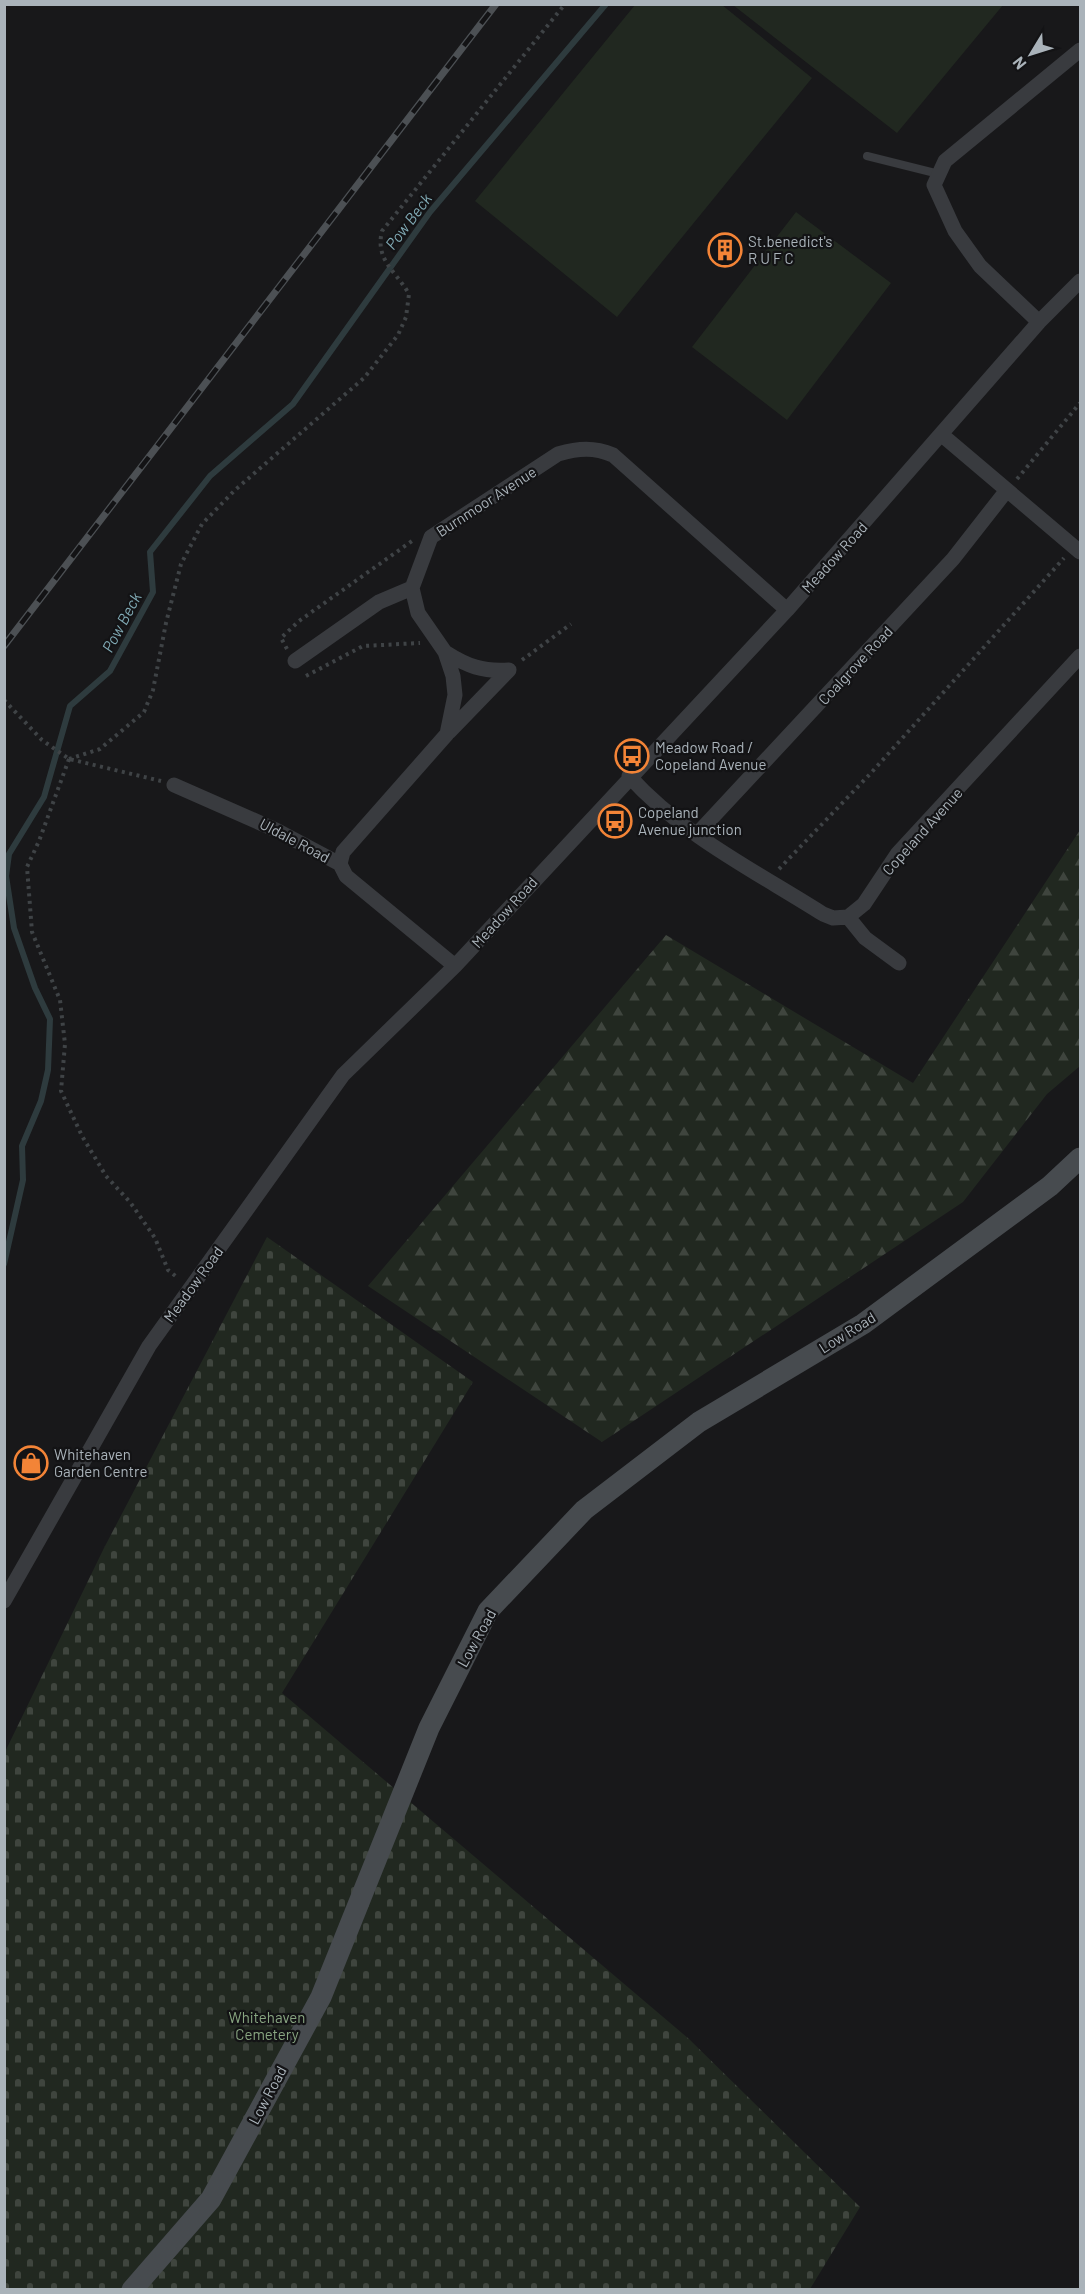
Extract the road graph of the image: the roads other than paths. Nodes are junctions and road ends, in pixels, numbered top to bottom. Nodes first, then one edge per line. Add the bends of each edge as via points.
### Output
1 (1080, 50) edge
2 (867, 156) dead end
3 (939, 174) junction
4 (1080, 281) edge
5 (1039, 322) junction
6 (942, 435) junction
7 (1006, 492) junction
8 (1078, 548) edge
9 (412, 588) junction
10 (787, 610) junction
11 (442, 647) junction
12 (1080, 656) edge
13 (295, 661) road end
14 (447, 734) junction
15 (629, 776) junction
16 (174, 785) road end
17 (697, 834) junction
18 (340, 864) junction
19 (848, 917) junction
20 (899, 963) dead end
21 (455, 966) junction
22 (1080, 1158) edge
23 (4, 1601) edge
24 (132, 2289) edge

1 - 3 street via 945,161
2 - 3 lane
3 - 5 street via 934,185 955,231 980,266
4 - 5 street, Meadow Road
5 - 6 street, Meadow Road
6 - 7 street
6 - 10 street, Meadow Road
7 - 8 street
7 - 17 street, Coalgrove Road via 953,559
9 - 10 street, Burnmoor Avenue via 431,537 558,453 598,448 613,455
9 - 11 street via 418,613
9 - 13 street via 379,602
10 - 15 street, Meadow Road
11 - 14 street via 453,676 455,695
11 - 14 street via 469,667 489,672 509,670
12 - 19 street, Copeland Avenue via 898,853 864,904
14 - 18 street via 343,852
15 - 17 street via 661,809
15 - 21 street, Meadow Road
16 - 18 street, Uldale Road via 257,820
17 - 19 street via 823,914
18 - 21 street, Uldale Road via 346,876
19 - 20 street via 865,938
21 - 23 street, Meadow Road via 344,1075 149,1346
22 - 24 main road, Low Road via 1050,1186 863,1324 699,1422 584,1510 488,1611 429,1728 321,1997 211,2199

